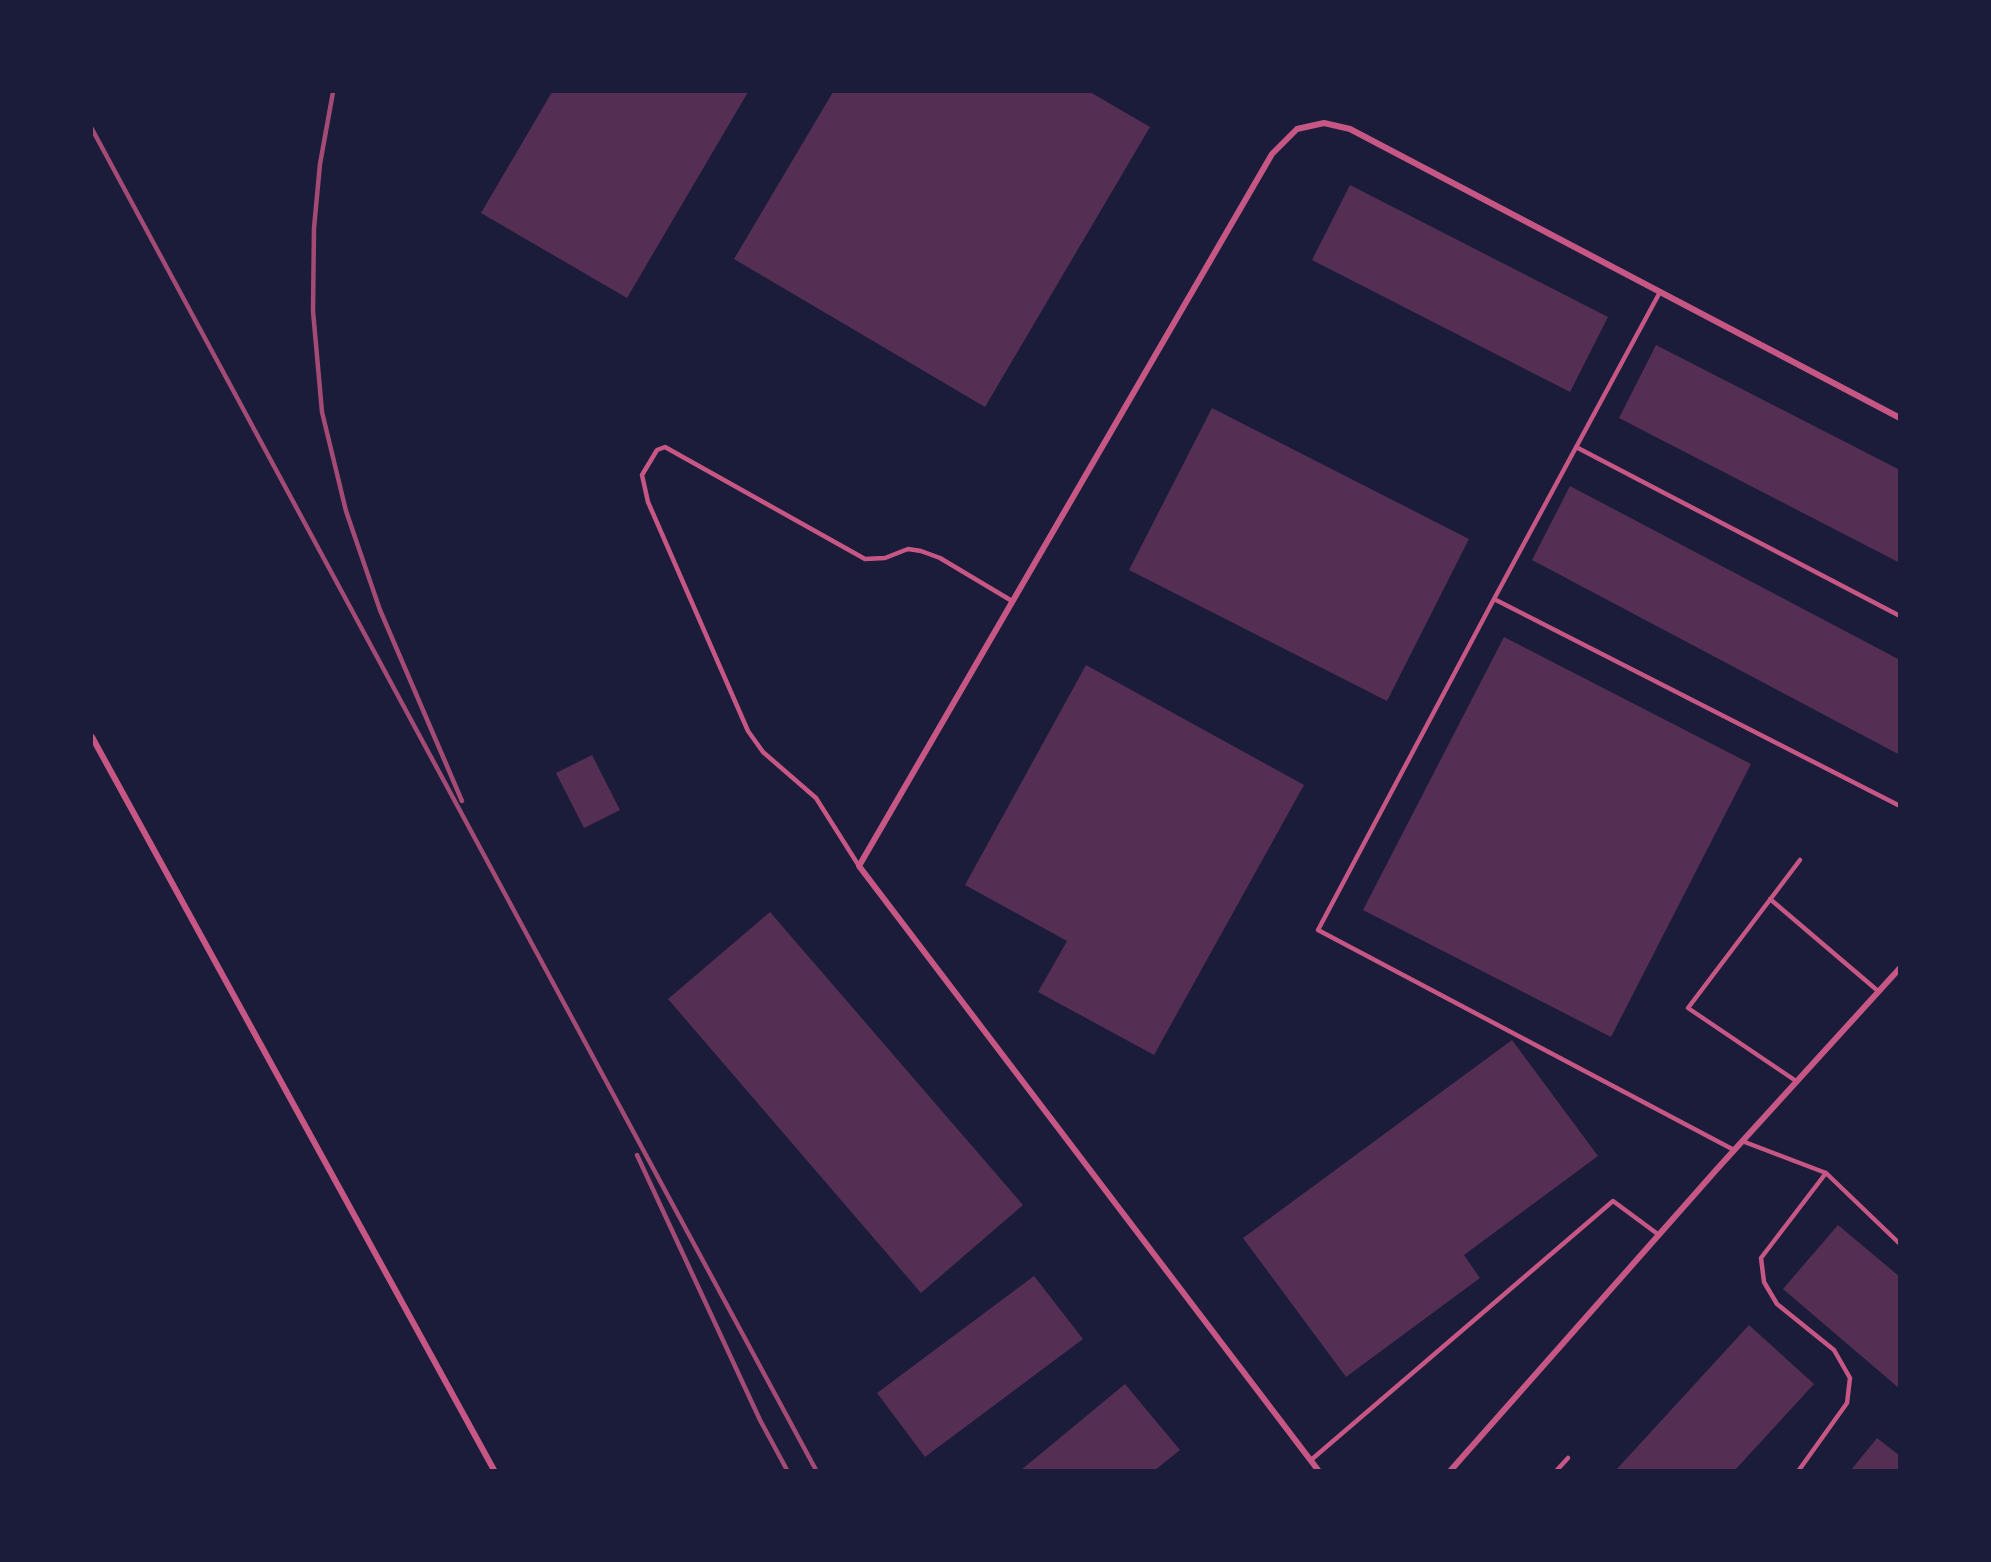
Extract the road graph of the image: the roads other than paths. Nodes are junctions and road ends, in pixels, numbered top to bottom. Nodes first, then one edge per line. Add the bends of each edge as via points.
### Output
1 (1660, 292) junction
2 (1899, 418) edge
3 (1576, 447) junction
4 (1494, 599) junction
5 (1012, 601) junction
6 (1899, 616) edge
7 (92, 737) edge
8 (1899, 807) edge
9 (1800, 860) dead end
10 (859, 866) junction
11 (1770, 899) junction
12 (1899, 968) edge
13 (1878, 991) junction
14 (1796, 1081) junction
15 (1742, 1141) junction
16 (1734, 1150) junction
17 (1826, 1173) junction
18 (1659, 1235) junction
19 (1899, 1244) edge
20 (1568, 1458) dead end
21 (1311, 1460) junction
22 (494, 1470) edge
23 (1318, 1470) edge
24 (1451, 1470) edge
25 (1557, 1470) edge
26 (1799, 1470) edge

1 - 2 street
1 - 3 lane
1 - 5 street via 1350,129 1324,123 1297,129 1272,154
3 - 4 lane
3 - 6 lane
4 - 8 lane
4 - 16 lane via 1318,930
5 - 10 street
5 - 10 lane via 940,558 921,551 908,549 885,558 865,559 664,447 657,450 642,475 648,502 748,731 763,752 816,798
7 - 22 street
9 - 11 lane
10 - 21 street
11 - 13 lane
11 - 14 lane via 1688,1008
12 - 13 street
13 - 14 street
14 - 15 street
15 - 16 street
15 - 17 lane
16 - 18 street
17 - 19 lane
17 - 26 lane via 1761,1258 1764,1282 1777,1304 1834,1350 1850,1378 1847,1403
18 - 21 lane via 1613,1201
18 - 24 street
20 - 25 lane
21 - 23 street

